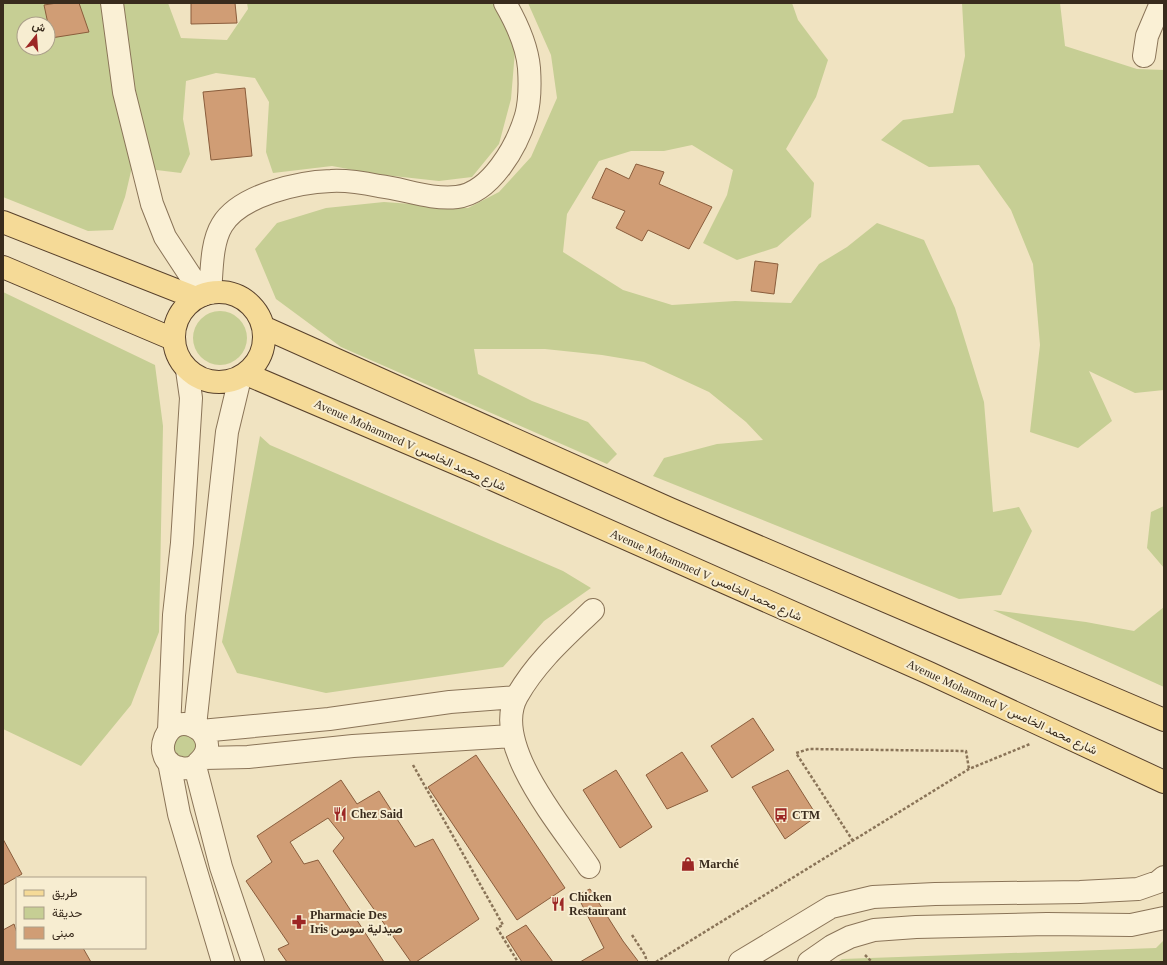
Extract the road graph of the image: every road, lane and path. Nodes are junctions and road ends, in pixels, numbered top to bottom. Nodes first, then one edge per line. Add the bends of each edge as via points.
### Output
1 (112, 3) edge
2 (505, 3) edge
3 (1161, 3) edge
4 (1144, 56) dead end
5 (3, 222) edge
6 (3, 267) edge
7 (203, 295) junction
8 (263, 327) junction
9 (173, 339) junction
10 (187, 370) junction
11 (243, 376) junction
12 (593, 610) dead end
13 (516, 697) junction
14 (1164, 720) edge
15 (198, 728) junction
16 (169, 730) junction
17 (1059, 732) junction
18 (512, 736) junction
19 (401, 743) junction
20 (169, 762) junction
21 (200, 762) junction
22 (969, 769) junction
23 (1164, 782) edge
24 (853, 842) junction
25 (589, 867) dead end
26 (1164, 877) edge
27 (1164, 918) edge
28 (632, 935) dead end
29 (223, 962) edge
30 (253, 962) edge
31 (518, 962) edge
32 (647, 962) edge
33 (656, 962) edge
34 (740, 962) edge
35 (809, 962) edge

1 - 7 street via 124,92 152,204 165,237
2 - 7 street via 524,44 529,67 529,95 526,115 518,135 493,176 480,187 457,197 441,198 381,186 332,181 286,188 261,196 238,209 223,223
3 - 4 street via 1147,36
5 - 7 main road
6 - 9 main road
7 - 8 main road via 227,292 243,299 256,311
7 - 9 main road via 183,308 175,322
8 - 11 main road via 264,344 258,361
8 - 14 main road via 670,509
9 - 10 main road via 177,356
10 - 11 main road via 203,380 222,382
10 - 16 street via 191,398 182,543 172,639
11 - 15 street via 227,432
11 - 17 main road, Avenue Mohammed V شارع محمد الخامس via 476,472
12 - 13 street via 543,659
13 - 15 street via 450,702 329,719
13 - 18 street via 512,715
15 - 16 street via 186,724 176,725
15 - 21 street via 207,743
16 - 20 street via 162,746
17 - 22 path
17 - 23 main road, Avenue Mohammed V شارع محمد الخامس
18 - 19 street
18 - 25 street via 522,763 539,795
19 - 21 street
19 - 31 path via 503,925 497,928
20 - 21 street via 177,767 186,768
20 - 29 street via 179,814
21 - 30 street via 221,867
22 - 24 path
22 - 24 path via 966,751 809,749 796,753
24 - 33 path
26 - 34 street via 1158,882 1138,889 873,897 831,907
27 - 35 street via 1132,925 874,930 850,937
28 - 32 path

